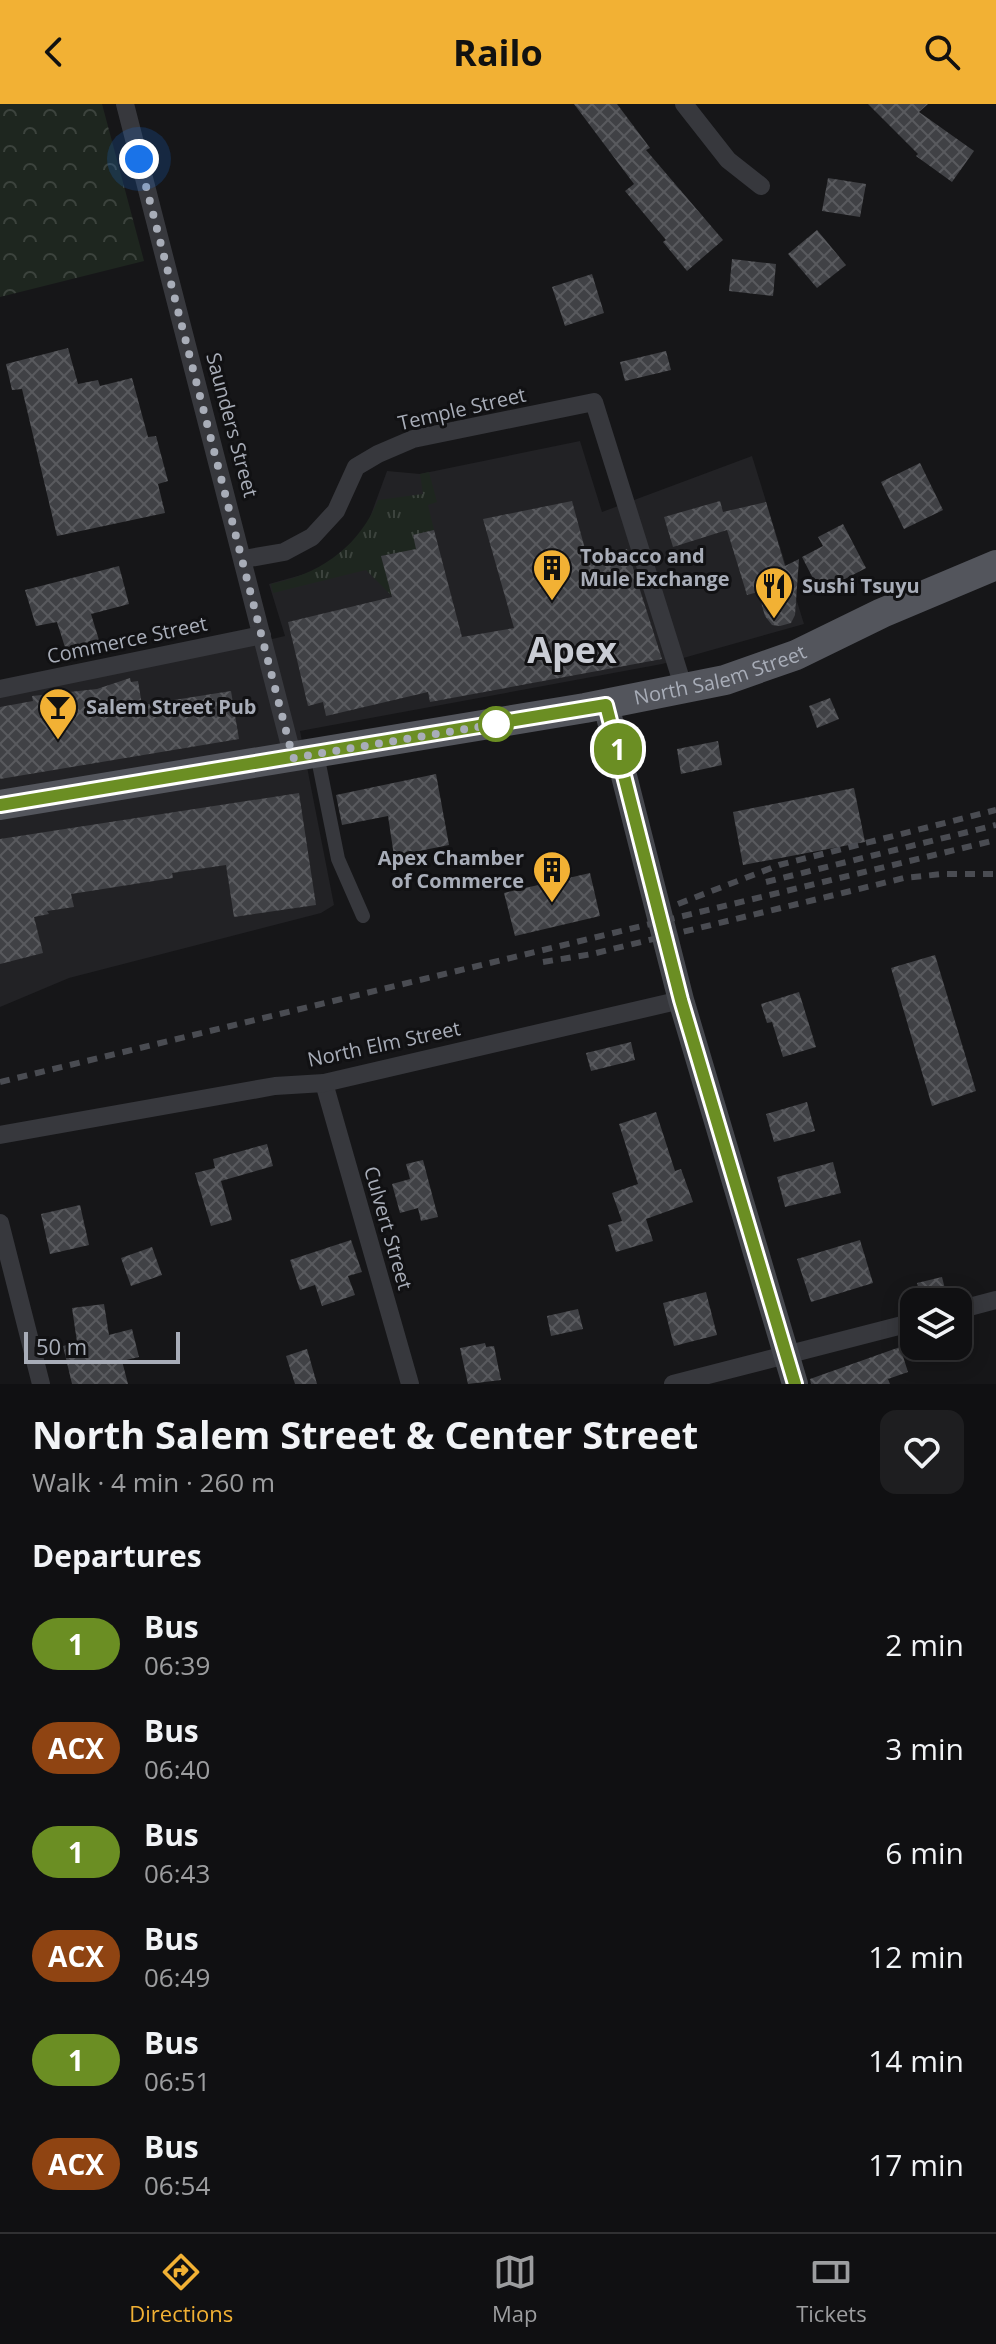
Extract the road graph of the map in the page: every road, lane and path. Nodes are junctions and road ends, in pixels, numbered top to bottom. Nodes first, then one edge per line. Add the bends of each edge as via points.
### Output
1 (125, 104) edge
2 (684, 104) edge
3 (761, 186) dead end
4 (244, 559) junction
5 (996, 565) edge
6 (262, 635) junction
7 (0, 689) edge
8 (684, 689) junction
9 (606, 705) junction
10 (305, 756) junction
11 (0, 805) edge
12 (363, 916) dead end
13 (681, 1000) junction
14 (324, 1083) junction
15 (0, 1135) edge
16 (0, 1223) edge
17 (996, 1300) edge
18 (972, 1306) edge
19 (900, 1326) edge
20 (786, 1356) junction
21 (41, 1384) edge
22 (410, 1384) edge
23 (673, 1384) edge
24 (795, 1384) edge

1 - 4 street, Saunders Street
2 - 3 street via 728,160
4 - 6 street, Saunders Street
4 - 8 street, Temple Street via 284,552 312,537 336,511 356,467 378,454 413,439 594,402
5 - 8 main road, North Salem Street via 796,655
6 - 7 street, Commerce Street
6 - 10 street, Saunders Street
8 - 9 main road, North Salem Street
9 - 10 main road, North Salem Street
9 - 13 main road
10 - 11 main road, North Salem Street
10 - 12 street via 338,859
13 - 14 street, North Elm Street
13 - 20 main road
14 - 15 street, North Elm Street via 275,1086
14 - 22 street, Culvert Street
16 - 21 street
17 - 18 street
19 - 20 street
20 - 23 street
20 - 24 main road

